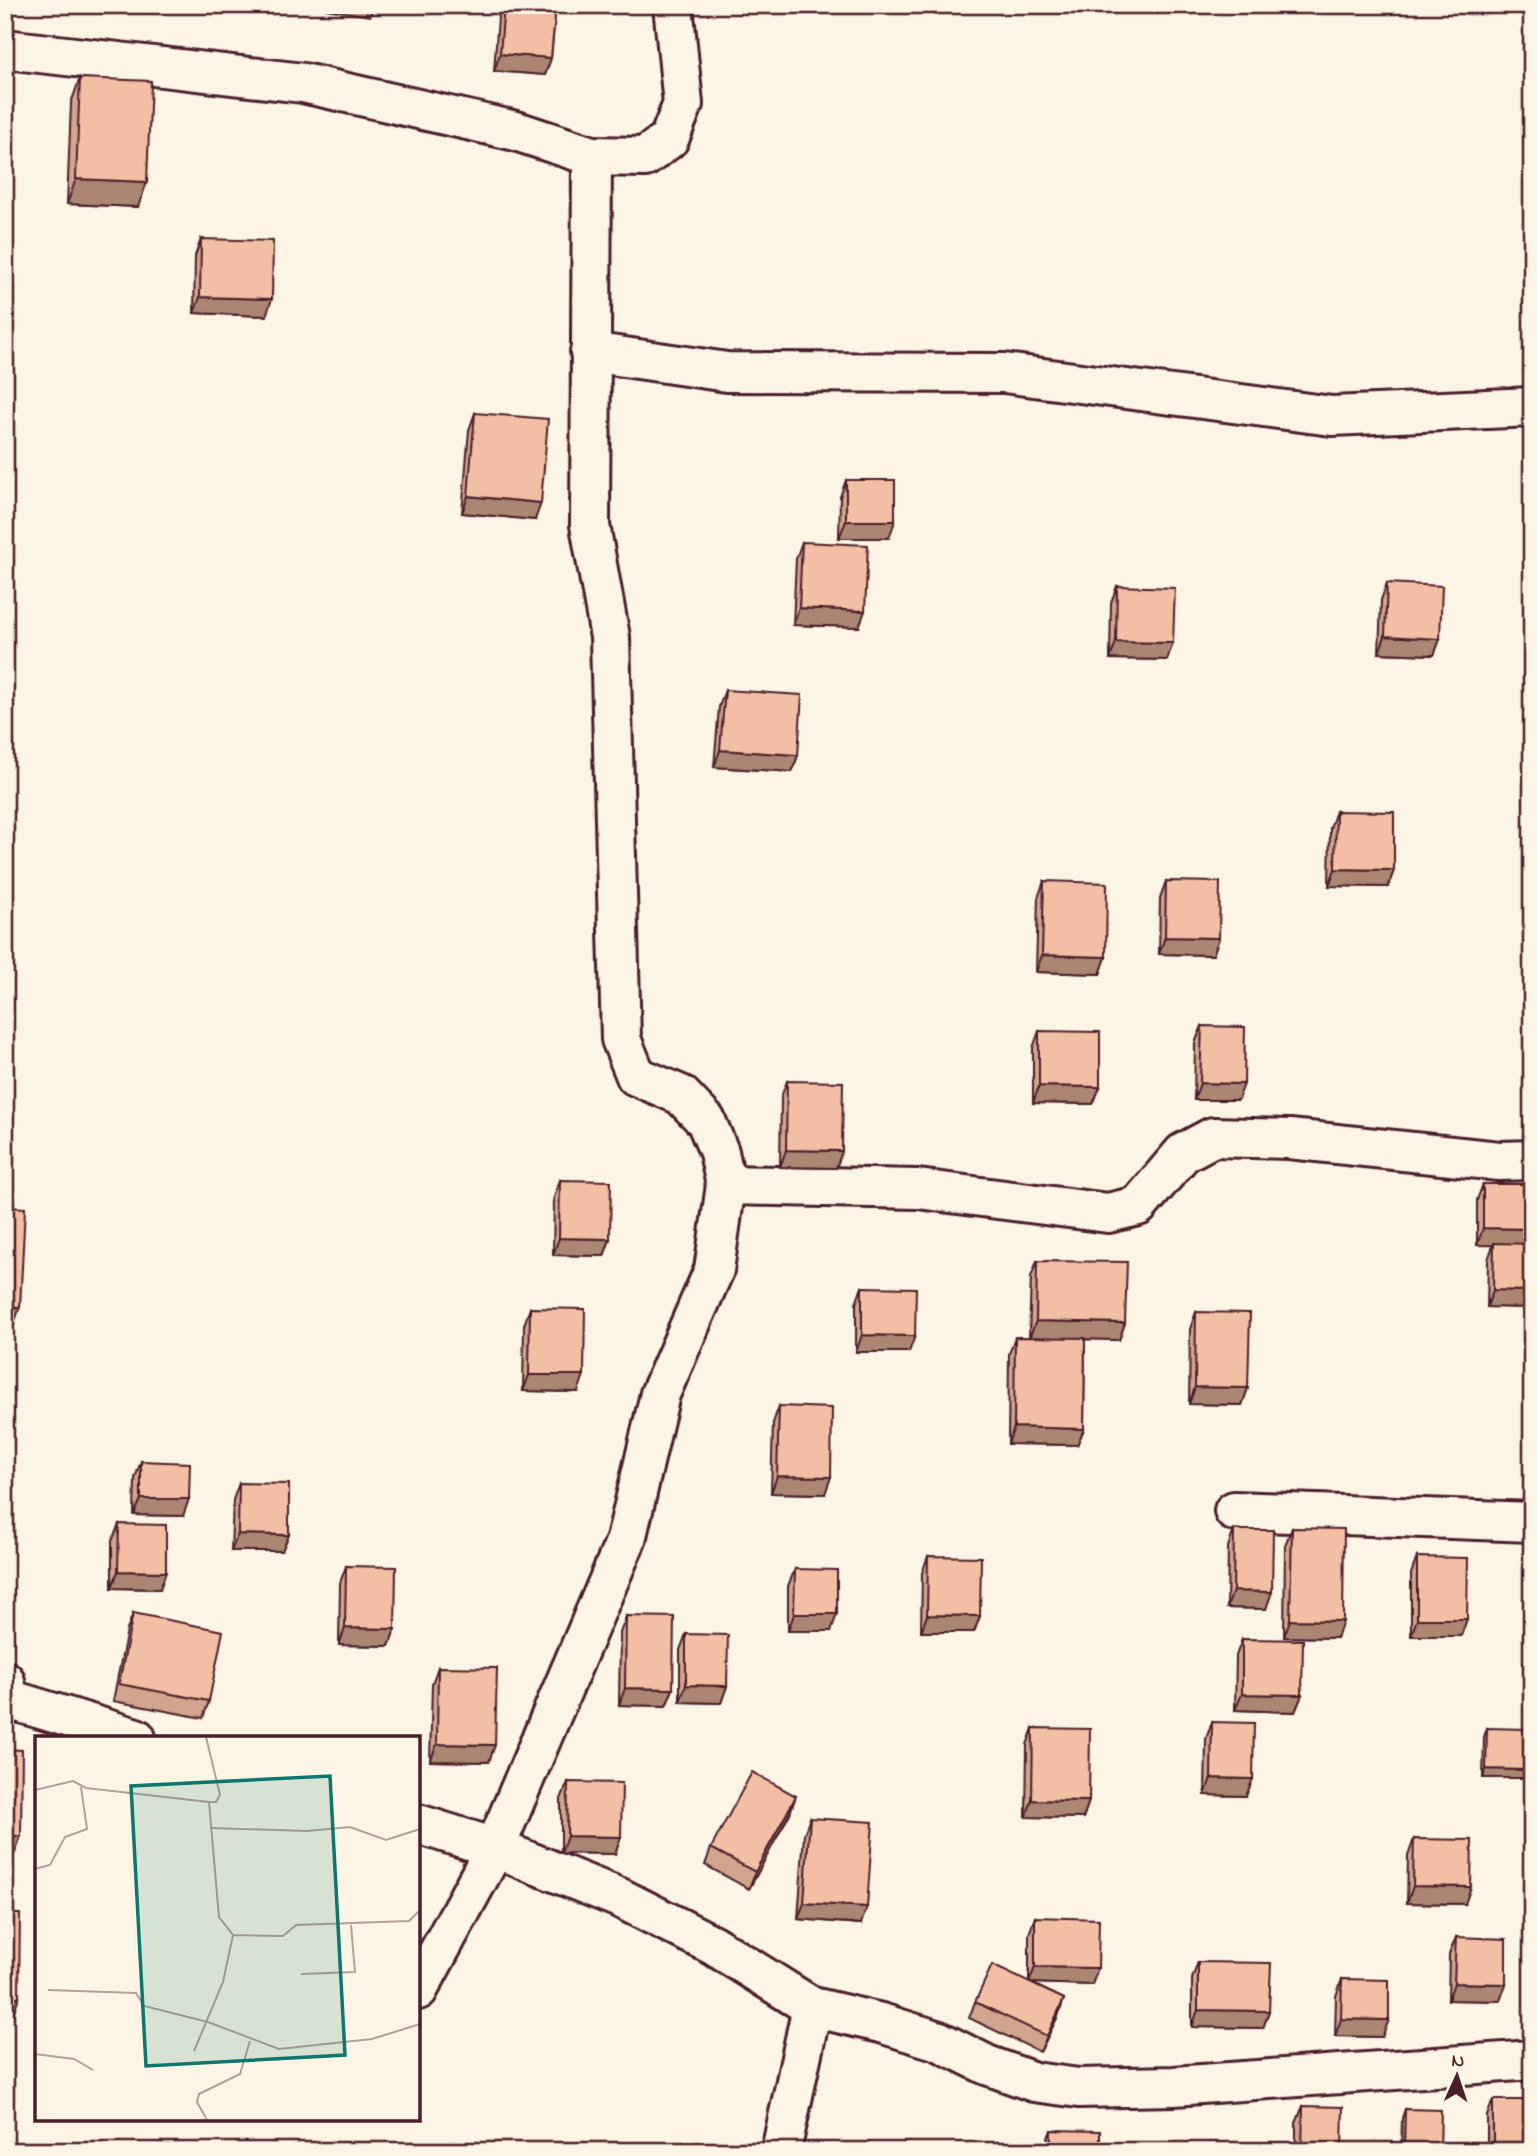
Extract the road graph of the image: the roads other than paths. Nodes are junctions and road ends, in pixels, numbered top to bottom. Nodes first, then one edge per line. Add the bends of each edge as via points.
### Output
1 (673, 5) edge
2 (5, 49) edge
3 (592, 156) junction
4 (590, 352) junction
5 (1532, 407) edge
6 (1532, 1160) edge
7 (726, 1185) junction
8 (1234, 1511) dead end
9 (1532, 1522) edge
10 (5, 1681) edge
11 (129, 1736) edge
12 (420, 1825) edge
13 (495, 1848) junction
14 (420, 1986) edge
15 (812, 2007) junction
16 (1532, 2060) edge
17 (781, 2151) edge

1 - 3 street via 683,104 668,139 645,157
2 - 3 street via 303,83 516,131
3 - 4 street
4 - 5 street via 727,372 1004,373 1332,416
4 - 7 street via 590,525 610,637 621,1039 636,1076 681,1095 706,1121
6 - 7 street via 1213,1136 1183,1153 1138,1206 1108,1213 918,1189
7 - 13 street via 714,1270 660,1394 626,1540
8 - 9 street
10 - 11 street via 8,1699
12 - 13 street
13 - 14 street
13 - 15 street via 620,1898 713,1944
15 - 16 street via 939,2041 1034,2082 1079,2088 1174,2086
15 - 17 street

